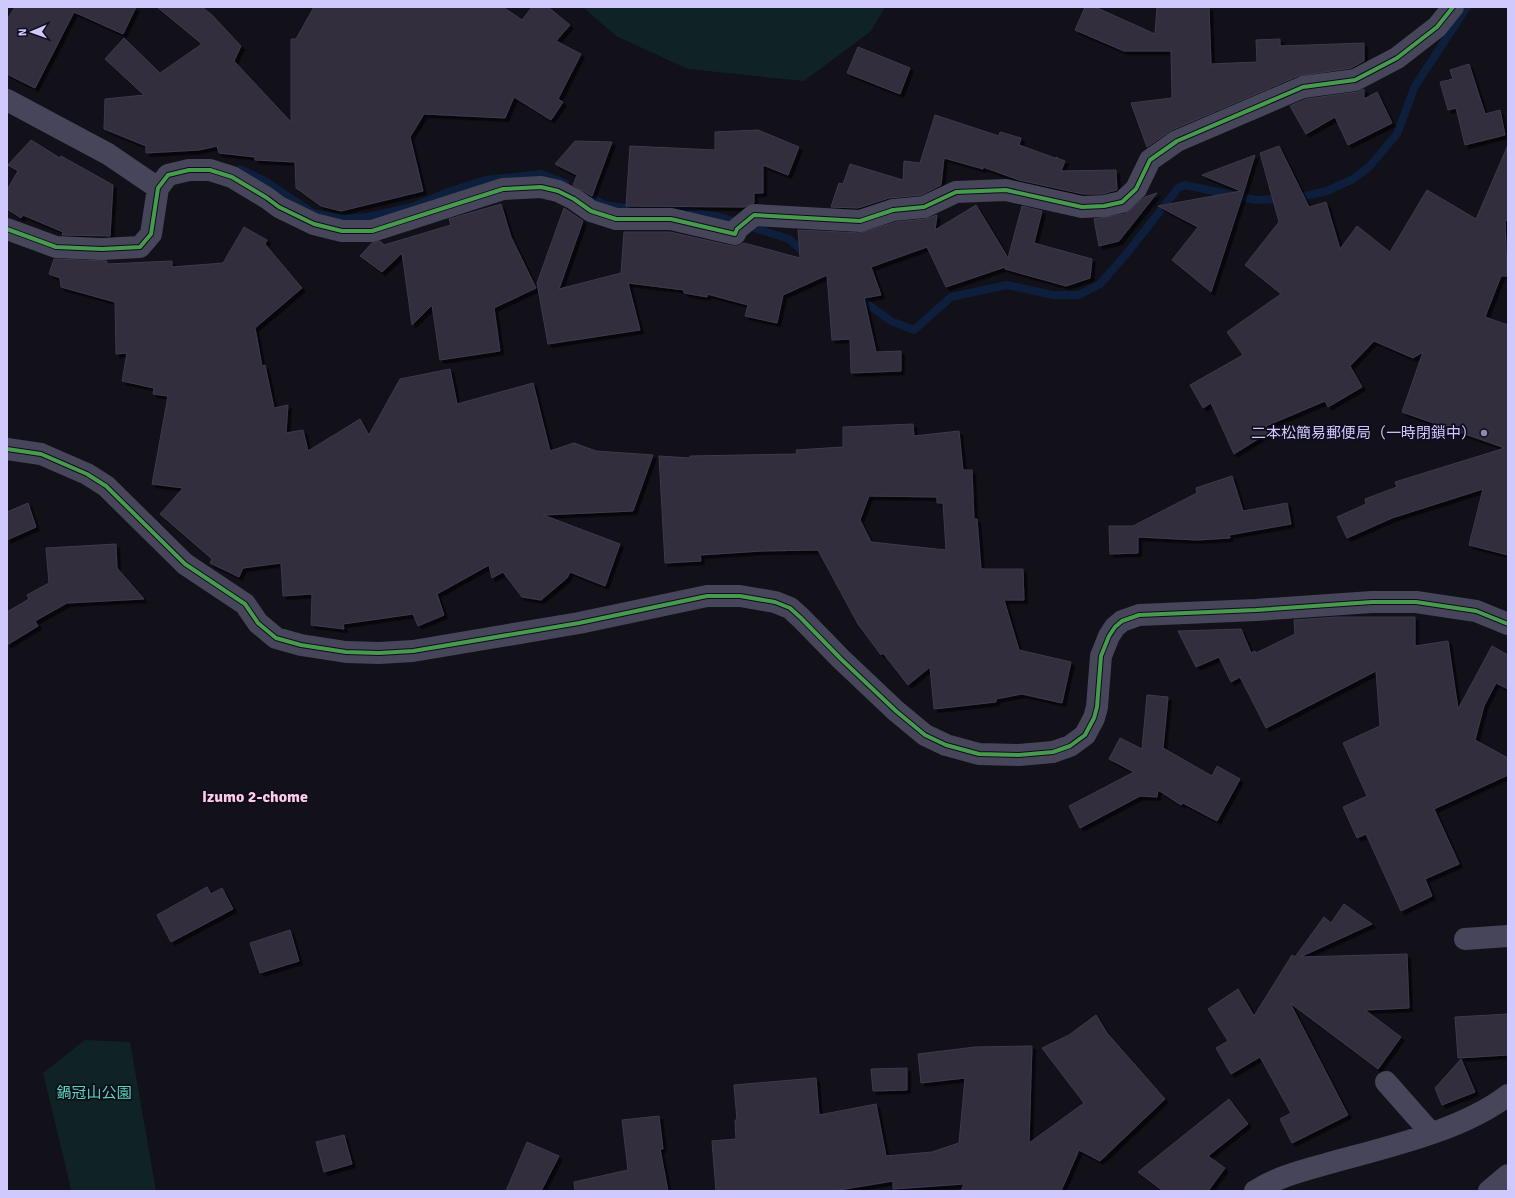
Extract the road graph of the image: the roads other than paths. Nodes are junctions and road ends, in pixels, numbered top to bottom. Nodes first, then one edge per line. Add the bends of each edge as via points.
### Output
1 (1453, 7) edge
2 (7, 100) edge
3 (158, 188) junction
4 (7, 229) edge
5 (7, 449) edge
6 (1508, 624) edge
7 (1508, 936) edge
8 (1465, 939) dead end
9 (1386, 1082) dead end
10 (1508, 1095) edge
11 (1431, 1133) junction
12 (1508, 1175) edge
13 (1255, 1191) edge
14 (1489, 1191) edge

1 - 3 street via 1437,27 1397,58 1354,80 1303,87 1177,141 1150,160 1136,189 1122,202 1104,206 1082,207 1006,190 956,192 924,207 893,210 860,221 754,215 737,229 735,234 670,219 616,219 591,211 558,191 541,187 503,189 372,231 342,231 314,224 279,207 232,176 210,170 189,170 168,175
2 - 3 street via 108,154
3 - 4 street via 151,234 140,247 56,247
5 - 6 street via 41,454 88,474 106,486 185,564 245,604 258,624 276,638 346,652 413,651 579,623 707,596 740,596 775,602 790,608 896,711 925,735 946,745 979,754 1019,755 1053,752 1070,746 1085,735 1097,707 1101,656 1109,636 1122,621 1139,615 1372,602 1416,602 1476,611
7 - 8 street
9 - 11 street
10 - 11 street via 1493,1106
11 - 13 street via 1298,1172 1270,1182
12 - 14 street

